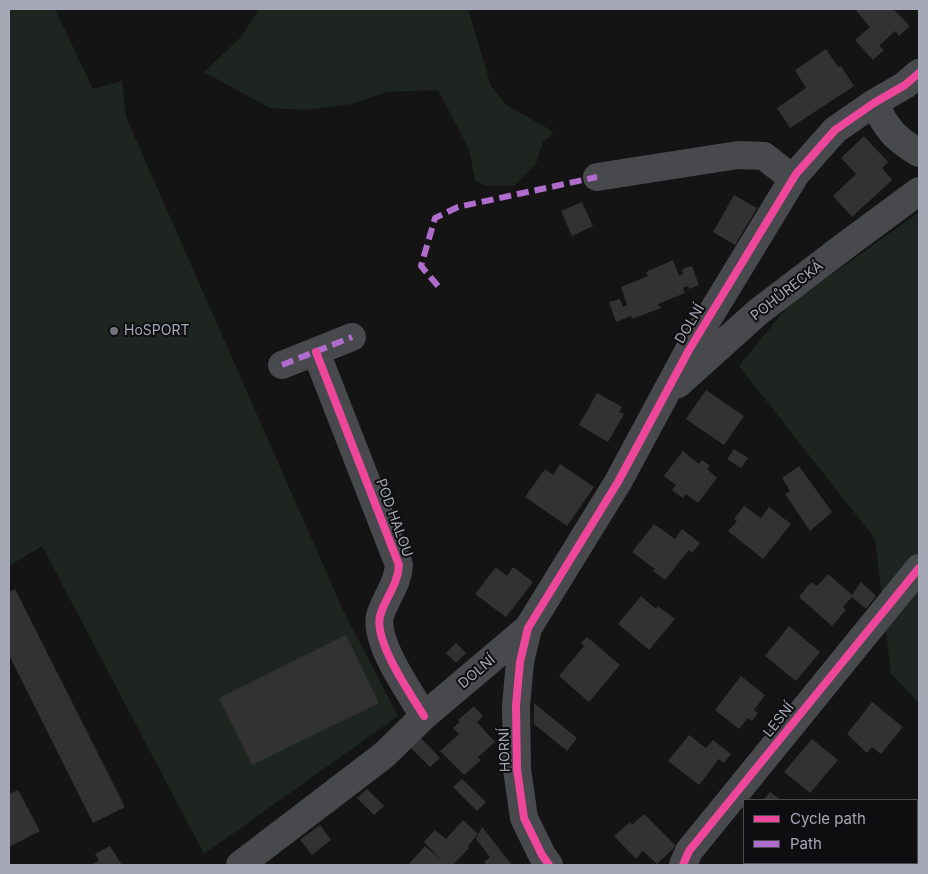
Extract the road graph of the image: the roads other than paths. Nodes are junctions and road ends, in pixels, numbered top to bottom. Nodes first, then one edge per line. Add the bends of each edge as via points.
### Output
1 (914, 80) edge
2 (874, 103) junction
3 (919, 153) edge
4 (597, 177) dead end
5 (793, 179) junction
6 (919, 191) edge
7 (352, 337) dead end
8 (316, 352) junction
9 (282, 366) dead end
10 (662, 398) junction
11 (919, 568) edge
12 (528, 628) junction
13 (424, 716) junction
14 (240, 865) edge
15 (549, 865) edge
16 (682, 865) edge

1 - 2 street, DOLNÍ
2 - 3 street via 885,125 901,142
2 - 5 street, DOLNÍ via 835,130
4 - 5 street via 738,154 764,156
5 - 10 street, DOLNÍ
6 - 10 street, POHŮRECKÁ via 758,312
7 - 8 street
8 - 9 street
8 - 13 street, POD HALOU via 399,566 399,575 380,615 380,635
10 - 12 street, DOLNÍ via 618,482
11 - 16 street, LESNÍ via 688,851
12 - 13 street, DOLNÍ
12 - 15 street, HORNÍ via 520,662 516,706 517,769 524,818
13 - 14 street, DOLNÍ via 384,755

